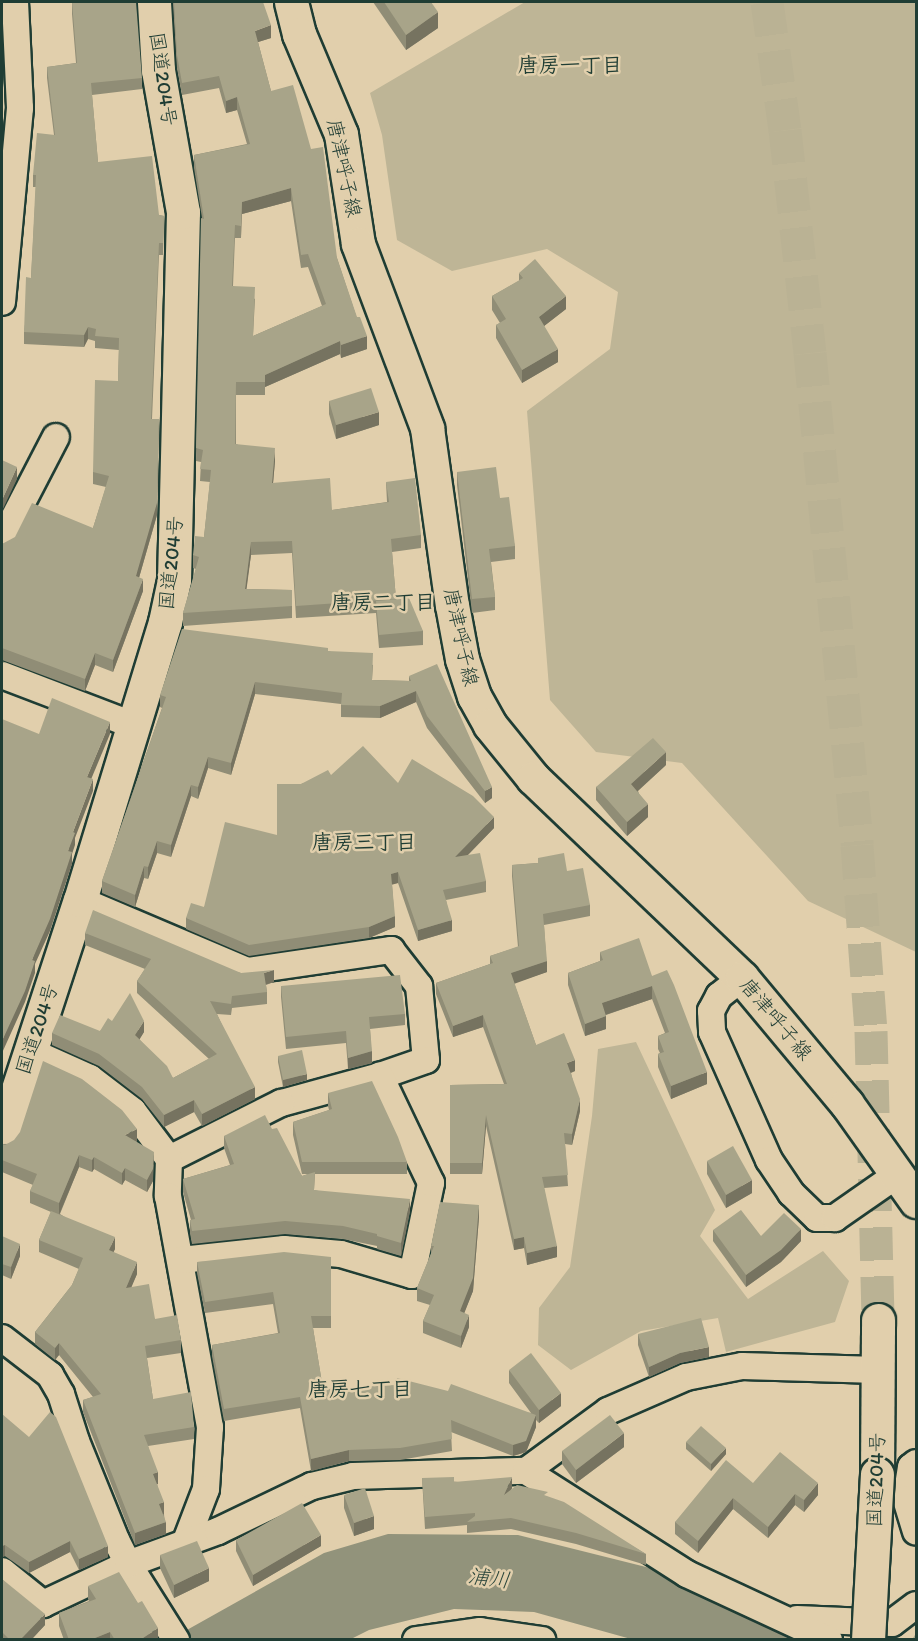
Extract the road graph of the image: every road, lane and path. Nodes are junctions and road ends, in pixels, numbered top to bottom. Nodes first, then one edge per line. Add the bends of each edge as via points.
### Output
1 (15, 2) edge
2 (154, 2) edge
3 (291, 2) edge
4 (2, 302) edge
5 (56, 437) dead end
6 (2, 541) edge
7 (2, 675) edge
8 (133, 725) junction
9 (80, 900) junction
10 (742, 978) junction
11 (30, 1051) junction
12 (380, 1076) junction
13 (2, 1138) edge
14 (169, 1159) junction
15 (898, 1174) junction
16 (916, 1201) edge
17 (181, 1260) junction
18 (878, 1320) tunnel mouth
19 (2, 1338) edge
20 (878, 1370) junction
21 (916, 1463) edge
22 (526, 1471) junction
23 (916, 1532) edge
24 (186, 1541) junction
25 (128, 1564) junction
26 (2, 1571) edge
27 (916, 1605) edge
28 (788, 1619) junction
29 (172, 1633) edge
30 (534, 1638) edge
31 (416, 1640) edge
32 (829, 1640) edge
33 (868, 1640) edge

1 - 4 street via 20,108
2 - 8 main road, 国道204号 via 158,70 183,212 177,547 165,622
3 - 10 main road, 唐津呼子線 via 299,34 341,134 361,253 428,428 456,626 474,696 490,725 533,778
5 - 6 street
7 - 8 street
8 - 9 main road, 国道204号
9 - 11 main road, 国道204号
9 - 12 street via 247,971 391,950 419,986 426,1060
10 - 15 main road, 唐津呼子線 via 847,1104
10 - 15 street via 719,996 711,1011 712,1032 769,1160 791,1193 817,1218 836,1218
11 - 13 main road, 国道204号
11 - 14 street via 99,1084 133,1111
12 - 14 street via 281,1103
12 - 17 street via 431,1183 412,1275 341,1254 284,1249
14 - 17 street via 168,1196
15 - 16 main road, 唐津呼子線
17 - 24 street via 210,1427 206,1489
18 - 20 main road, 国道204号
19 - 25 street via 50,1376 61,1394 76,1441
20 - 22 street via 742,1366 686,1377 608,1411
20 - 33 main road, 国道204号, bridge
21 - 23 street via 911,1467 906,1500
22 - 24 street via 353,1476 312,1486 218,1531
22 - 28 street via 687,1574
24 - 25 street
25 - 26 street via 43,1604
25 - 29 street
27 - 28 street via 892,1623
28 - 32 street
30 - 31 street via 480,1631

